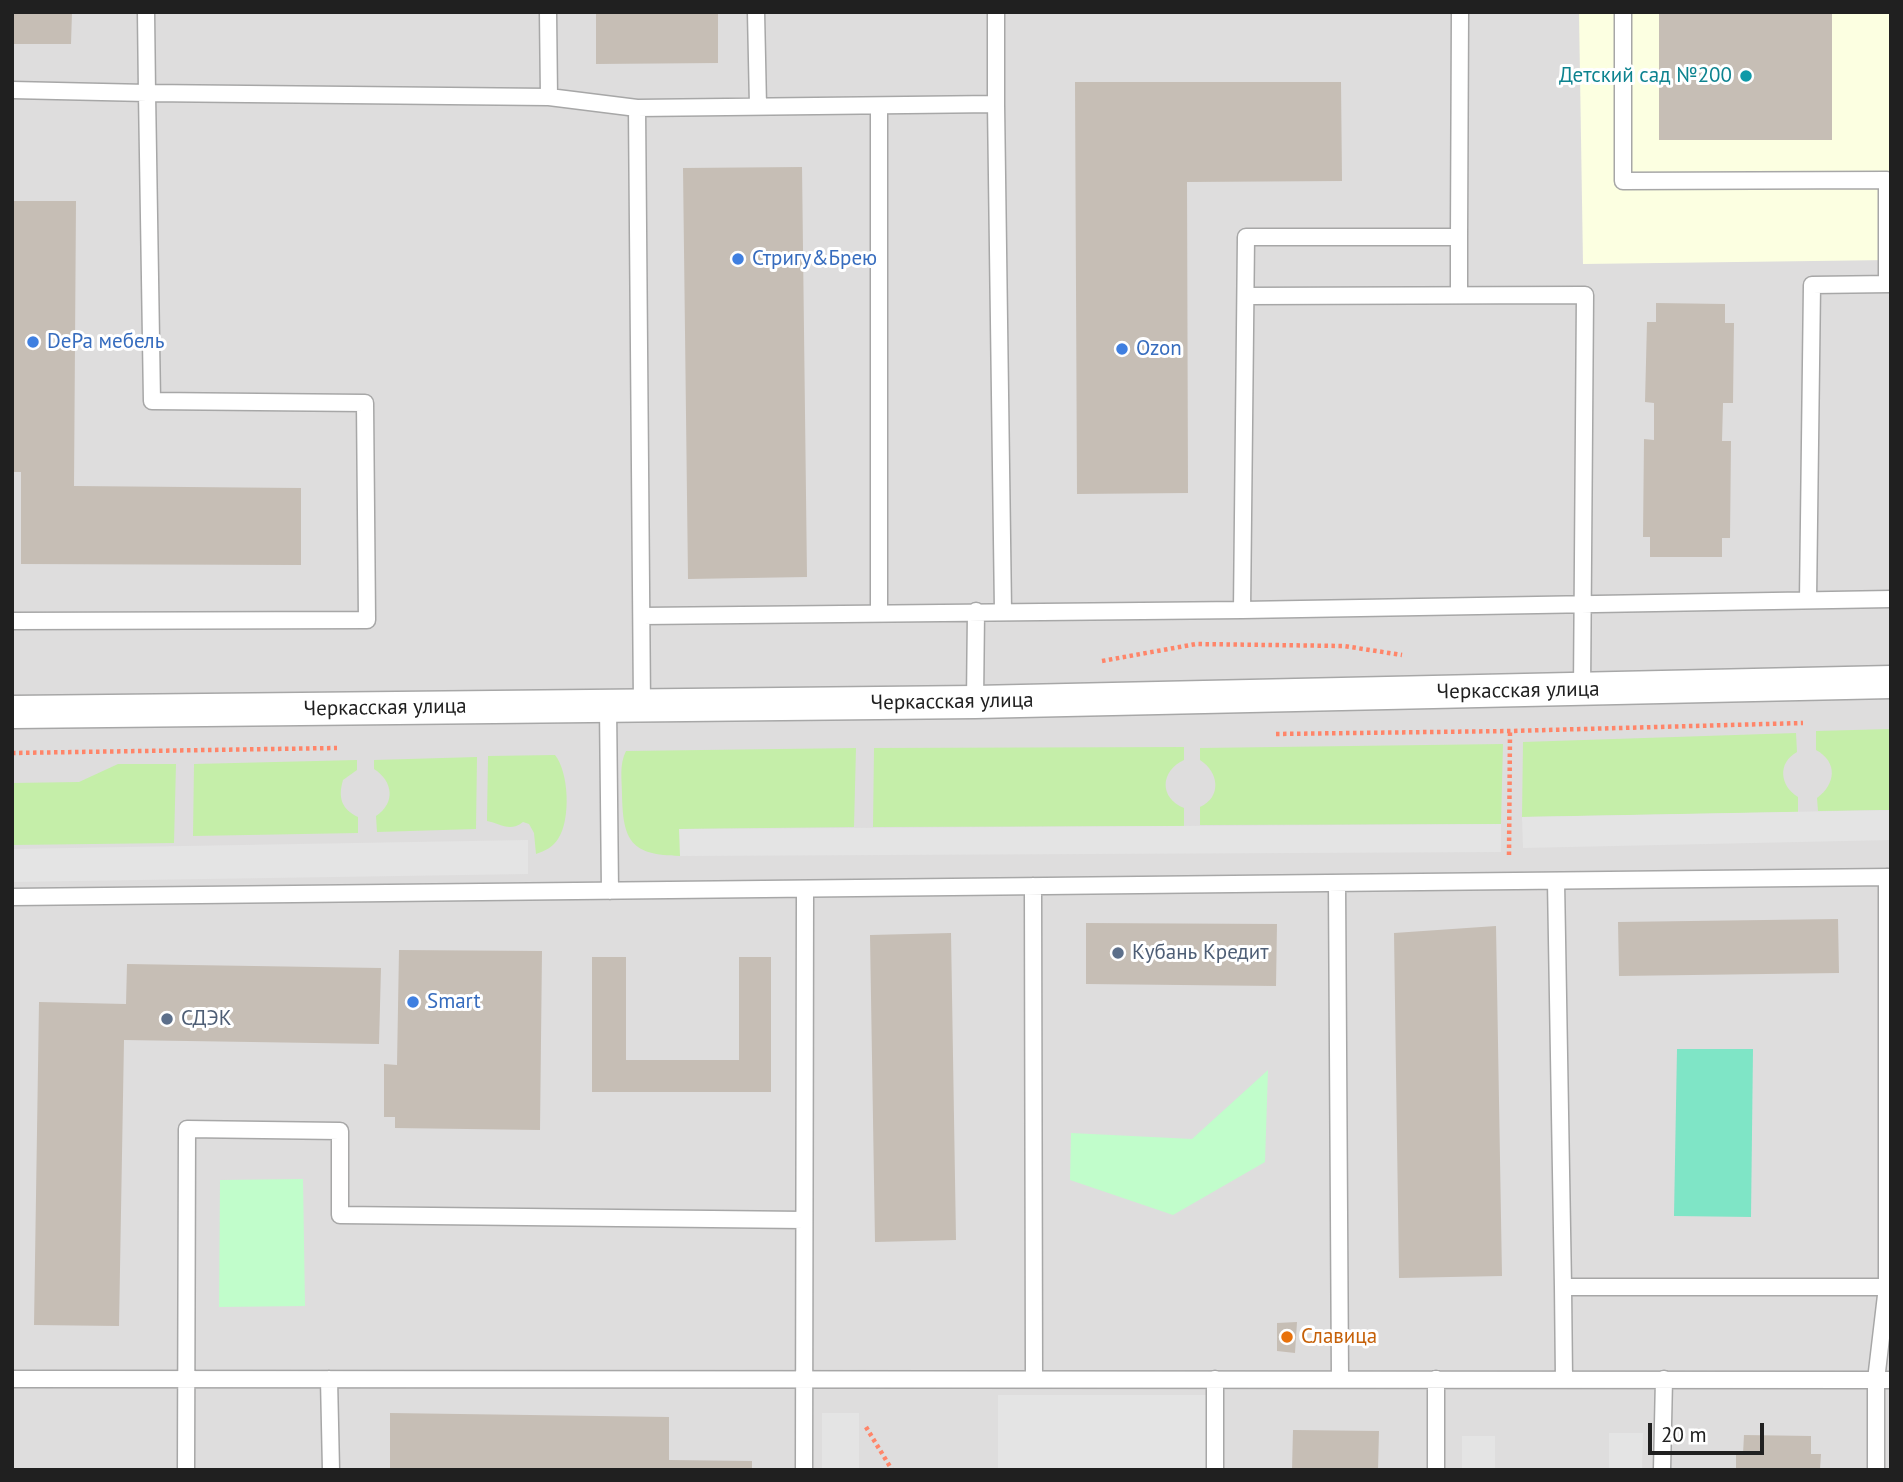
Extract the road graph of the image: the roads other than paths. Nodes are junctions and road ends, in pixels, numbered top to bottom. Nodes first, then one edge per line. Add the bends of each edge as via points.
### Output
1 (146, 12) edge
2 (548, 12) edge
3 (756, 12) edge
4 (996, 12) edge
5 (1460, 12) edge
6 (1623, 12) edge
7 (12, 90) edge
8 (147, 93) junction
9 (549, 97) junction
10 (996, 104) junction
11 (758, 106) junction
12 (879, 106) junction
13 (637, 108) junction
14 (1459, 237) junction
15 (1889, 284) edge
16 (1459, 295) junction
17 (1245, 296) junction
18 (1891, 599) edge
19 (1808, 600) junction
20 (1583, 604) junction
21 (1242, 610) junction
22 (976, 611) junction
23 (1003, 611) junction
24 (879, 612) junction
25 (642, 616) junction
26 (12, 621) edge
27 (1891, 682) edge
28 (1582, 690) junction
29 (975, 702) junction
30 (642, 705) junction
31 (608, 706) junction
32 (12, 712) edge
33 (1889, 877) edge
34 (1556, 881) junction
35 (1337, 883) junction
36 (1033, 887) junction
37 (805, 889) junction
38 (610, 891) junction
39 (12, 897) edge
40 (804, 1220) junction
41 (1563, 1287) junction
42 (1889, 1287) edge
43 (12, 1379) edge
44 (186, 1379) junction
45 (329, 1379) junction
46 (804, 1379) junction
47 (1034, 1379) junction
48 (1214, 1379) junction
49 (1340, 1379) junction
50 (1436, 1379) junction
51 (1564, 1379) junction
52 (1664, 1379) junction
53 (1883, 1380) edge
54 (186, 1470) edge
55 (331, 1470) edge
56 (804, 1470) edge
57 (1214, 1470) edge
58 (1436, 1470) edge
59 (1662, 1470) edge
60 (1876, 1470) edge

1 - 8 lane
2 - 9 lane
3 - 11 lane
4 - 10 lane
5 - 14 lane
6 - 15 lane via 1623,181 1887,180
7 - 8 lane
8 - 9 lane
8 - 26 lane via 152,401 365,403 367,620
9 - 13 lane
10 - 12 lane
10 - 23 lane
11 - 12 lane
11 - 13 lane
12 - 24 lane
13 - 25 lane
14 - 16 lane
14 - 17 lane via 1247,237
15 - 19 lane via 1812,285
16 - 17 lane
16 - 20 lane via 1585,295
17 - 21 lane
18 - 19 lane
19 - 20 lane
20 - 21 lane
20 - 28 lane
21 - 23 lane
22 - 23 lane
22 - 24 lane
22 - 29 lane
24 - 25 lane
25 - 30 lane
27 - 28 street, Черкасская улица
28 - 29 street, Черкасская улица
29 - 30 street, Черкасская улица
30 - 31 street, Черкасская улица
31 - 32 street, Черкасская улица
31 - 38 lane
33 - 34 lane
33 - 42 lane
34 - 35 lane
34 - 41 lane
35 - 36 lane
35 - 49 lane
36 - 37 lane
36 - 47 lane
37 - 38 lane
37 - 40 lane
38 - 39 lane
40 - 44 lane via 340,1214 340,1131 187,1129
40 - 46 lane
41 - 42 lane
41 - 51 lane
42 - 53 lane
43 - 44 lane
44 - 45 lane
44 - 54 lane
45 - 46 lane
45 - 55 lane
46 - 47 lane
46 - 56 lane
47 - 48 lane
48 - 49 lane
48 - 57 lane
49 - 50 lane
50 - 51 lane
50 - 58 lane
51 - 52 lane
52 - 53 lane
52 - 59 lane
53 - 60 lane

